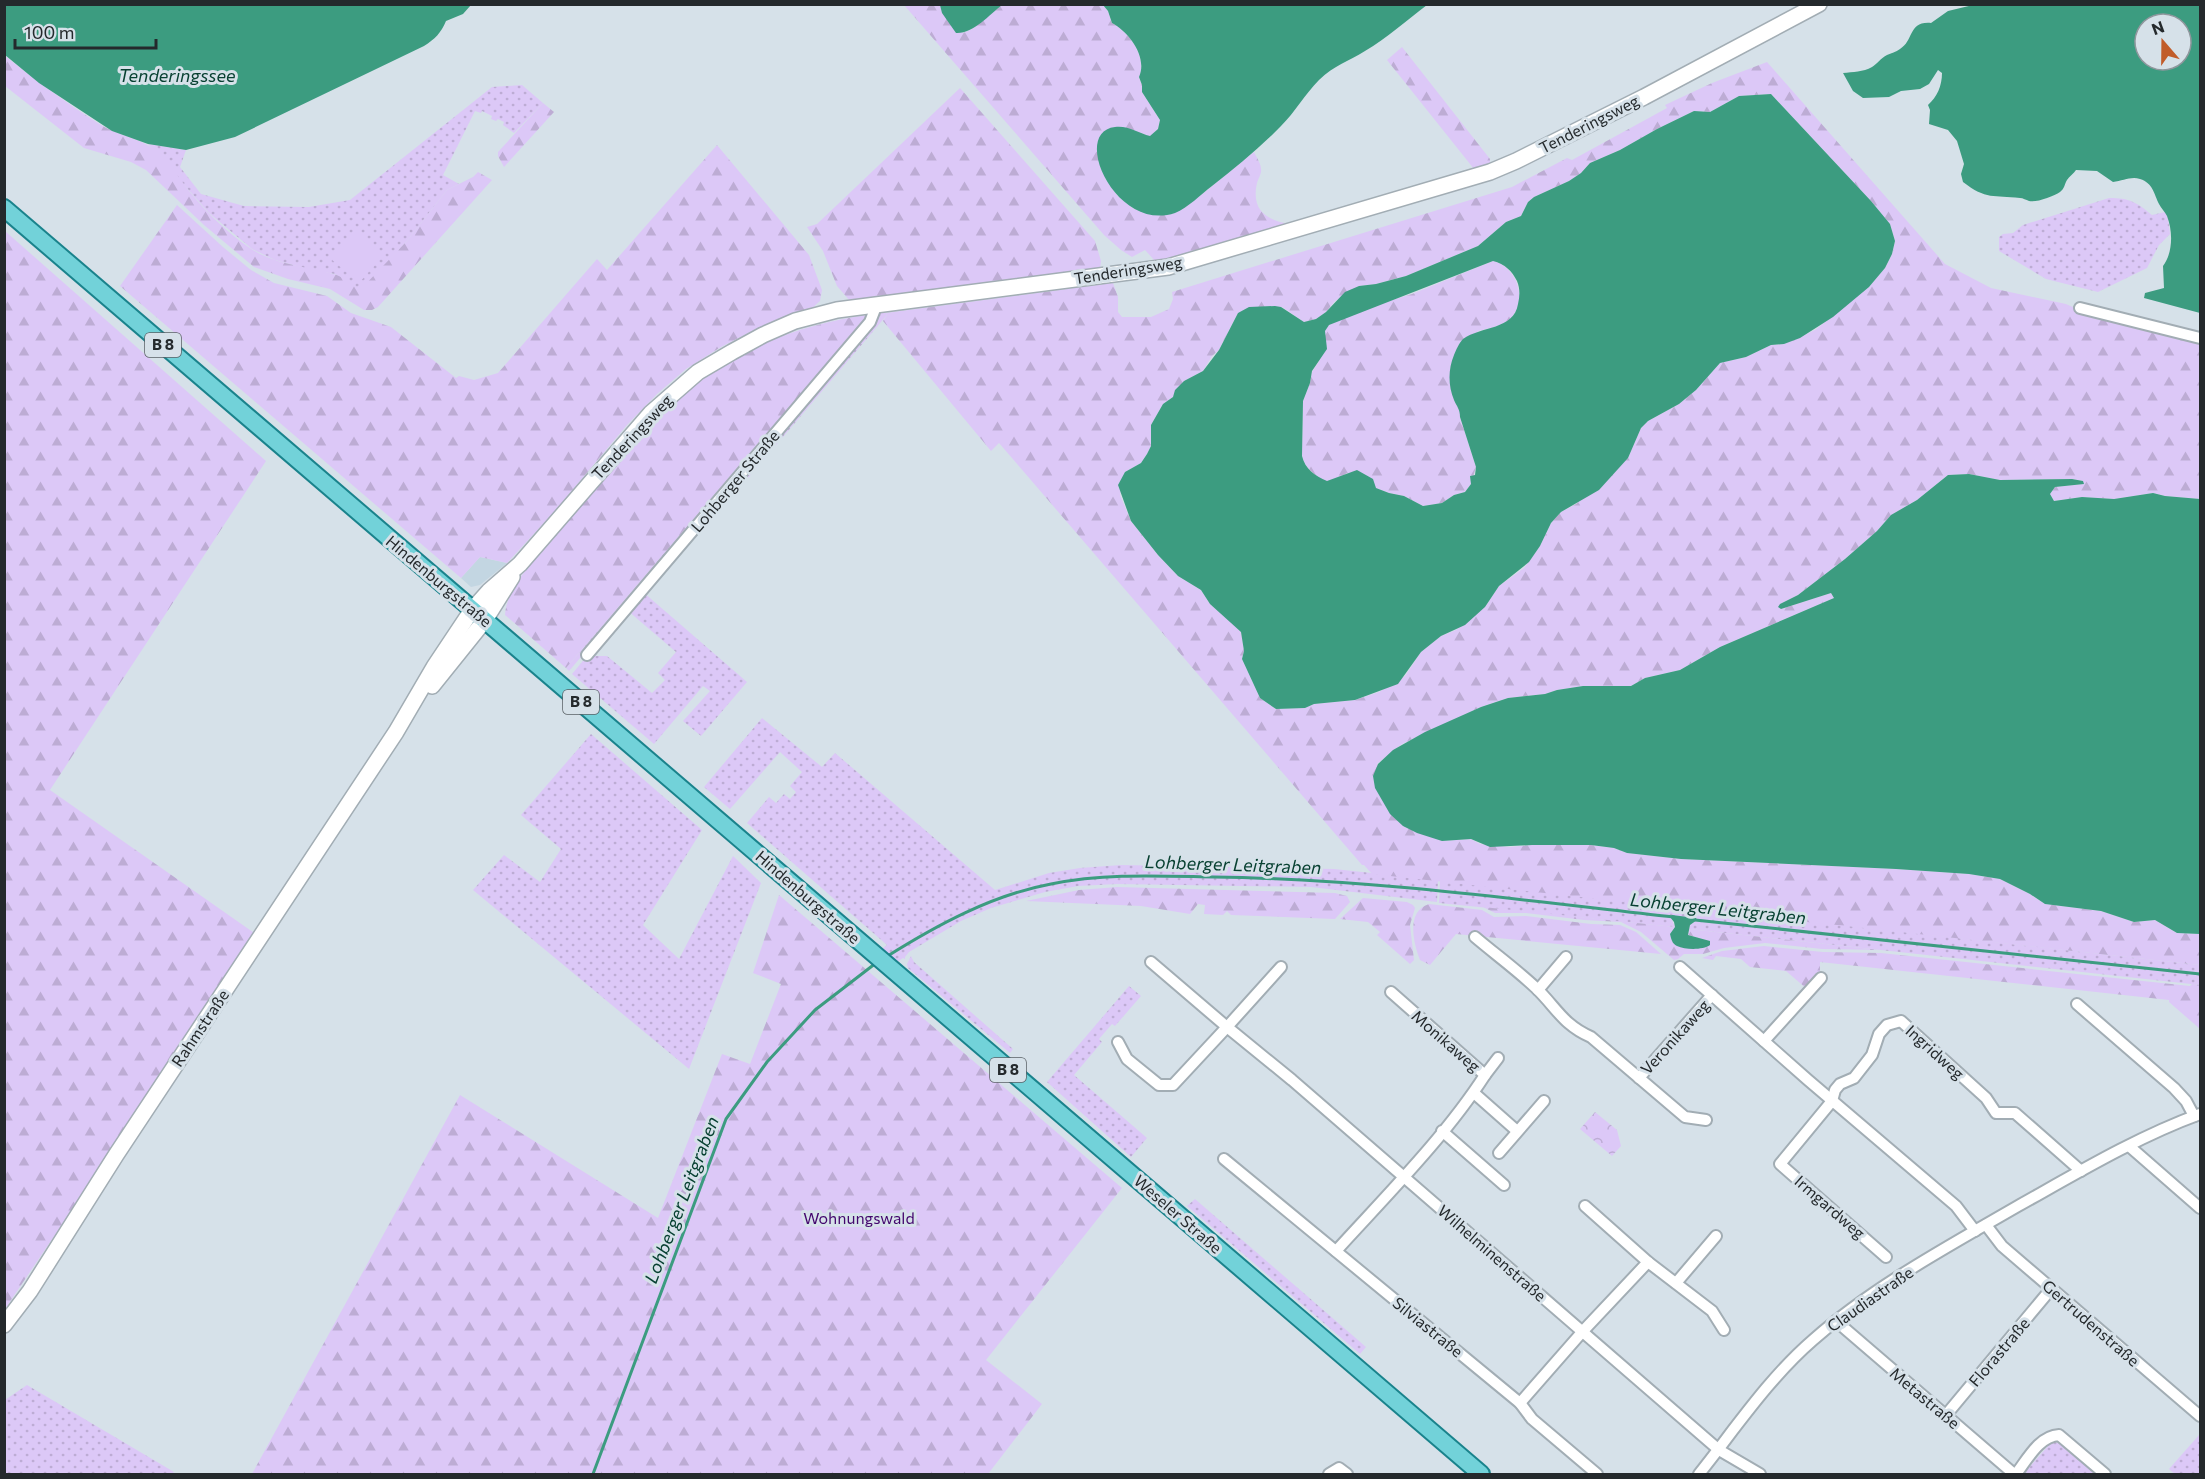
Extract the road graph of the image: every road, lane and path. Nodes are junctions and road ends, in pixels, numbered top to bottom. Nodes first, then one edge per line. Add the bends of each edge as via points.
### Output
1 (1819, 4) edge
2 (4, 208) edge
3 (877, 304) junction
4 (2080, 308) dead end
5 (2200, 338) edge
6 (478, 615) junction
7 (587, 655) dead end
8 (1475, 937) dead end
9 (874, 954) joint
10 (1566, 957) dead end
11 (1151, 962) dead end
12 (1281, 967) dead end
13 (1680, 967) dead end
14 (1821, 978) dead end
15 (1538, 990) junction
16 (1391, 992) dead end
17 (1712, 995) junction
18 (2077, 1004) dead end
19 (1227, 1027) junction
20 (1764, 1041) junction
21 (1119, 1042) dead end
22 (1498, 1058) dead end
23 (1485, 1075) junction
24 (1639, 1078) junction
25 (1474, 1093) junction
26 (1544, 1101) dead end
27 (1832, 1101) junction
28 (2197, 1115) edge
29 (1706, 1120) dead end
30 (1442, 1131) junction
31 (1517, 1131) junction
32 (2129, 1146) junction
33 (1498, 1153) dead end
34 (1224, 1159) dead end
35 (2081, 1171) junction
36 (1403, 1177) junction
37 (1504, 1185) dead end
38 (1585, 1206) dead end
39 (2200, 1208) edge
40 (1986, 1225) junction
41 (1975, 1231) junction
42 (1716, 1236) dead end
43 (1336, 1251) junction
44 (1886, 1257) dead end
45 (1648, 1262) junction
46 (1676, 1283) junction
47 (2051, 1288) junction
48 (1836, 1321) junction
49 (4, 1325) edge
50 (1724, 1330) dead end
51 (1583, 1331) junction
52 (1520, 1403) junction
53 (1946, 1415) junction
54 (2200, 1416) edge
55 (1719, 1450) junction
56 (1329, 1474) edge
57 (1347, 1474) edge
58 (1481, 1474) edge
59 (1597, 1474) edge
60 (1698, 1474) edge
61 (1760, 1474) edge
62 (2015, 1474) edge
63 (2105, 1474) edge

1 - 3 street, Tenderingsweg via 1644,97 1490,172 1168,267
2 - 6 main road, Hindenburgstraße / B 8
3 - 6 street, Tenderingsweg via 795,321 763,334 698,372 651,413 520,564 489,591
3 - 7 street, Lohberger Straße via 870,322
4 - 5 street
6 - 9 main road, Hindenburgstraße / B 8
6 - 49 street, Rahmstraße via 434,667 396,732
8 - 15 street, Veronikaweg
9 - 58 main road, Weseler Straße / B 8
10 - 15 street
11 - 19 street, Wilhelminenstraße
12 - 19 street
13 - 17 street
14 - 20 street
15 - 24 street, Veronikaweg via 1555,1012
16 - 23 street, Monikaweg
17 - 20 street
17 - 24 street, Veronikaweg
18 - 28 street, Claudiastraße via 2174,1088
19 - 21 street via 1173,1085 1159,1085 1127,1059
19 - 36 street, Wilhelminenstraße
20 - 27 street
22 - 23 street
23 - 25 street, Monikaweg
24 - 29 street, Veronikaweg via 1684,1117
25 - 30 street, Monikaweg
25 - 31 street, Monikaweg
26 - 31 street
27 - 35 street, Ingridweg via 1840,1084 1854,1078 1872,1055 1879,1034 1887,1025 1901,1022 1986,1098 1995,1113 2015,1113
27 - 41 street via 1956,1206
27 - 44 street, Irmgardweg via 1780,1164
28 - 32 street, Claudiastraße
30 - 36 street, Monikaweg
30 - 37 street
31 - 33 street
32 - 35 street, Claudiastraße
32 - 39 street
34 - 43 street, Silviastraße
35 - 40 street, Claudiastraße
36 - 43 street
36 - 51 street, Wilhelminenstraße
38 - 45 street
40 - 41 street, Claudiastraße
40 - 47 street, Gertrudenstraße via 2002,1246
41 - 48 street, Claudiastraße
42 - 46 street
43 - 52 street, Silviastraße
45 - 46 street
45 - 51 street
46 - 50 street via 1712,1311
47 - 53 street, Florastraße
47 - 54 street, Gertrudenstraße
48 - 53 street, Metastraße
48 - 55 street, Claudiastraße via 1787,1365
51 - 52 street
51 - 55 street, Wilhelminenstraße
52 - 59 street, Silviastraße
53 - 62 street, Metastraße
55 - 60 street, Claudiastraße
55 - 61 street, Wilhelminenstraße
56 - 57 street via 1339,1468
62 - 63 street via 2044,1439 2059,1435

